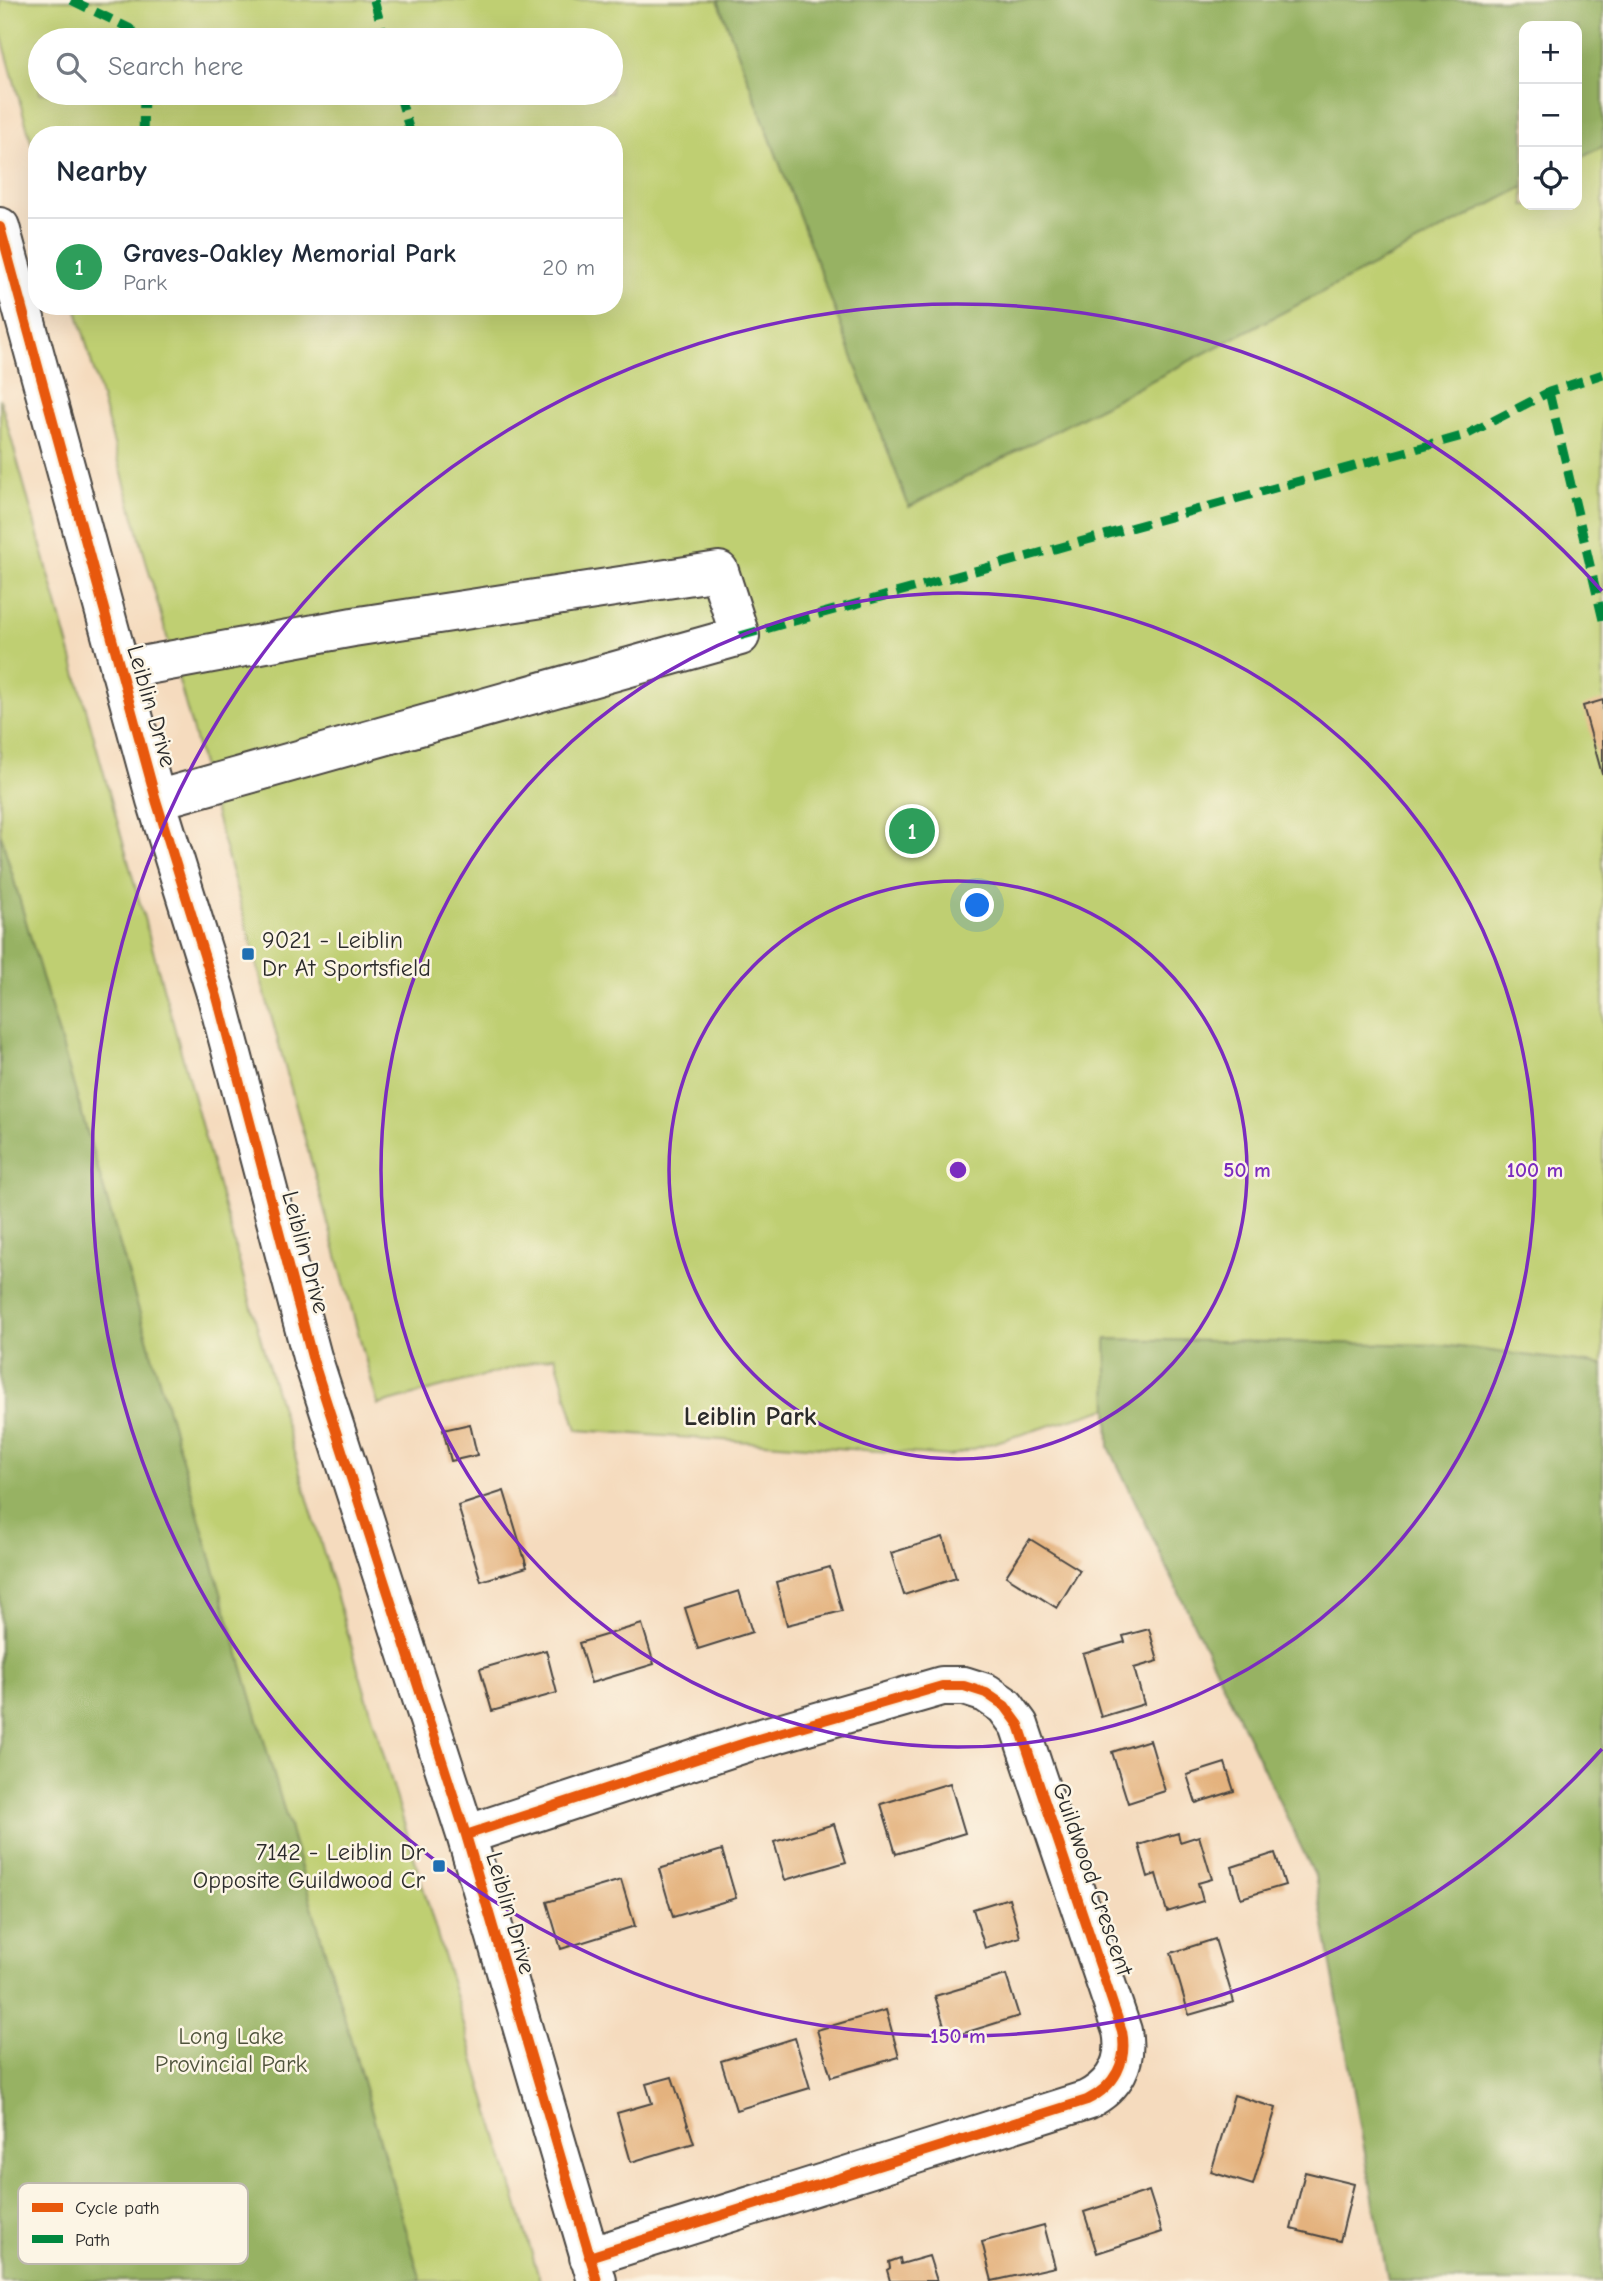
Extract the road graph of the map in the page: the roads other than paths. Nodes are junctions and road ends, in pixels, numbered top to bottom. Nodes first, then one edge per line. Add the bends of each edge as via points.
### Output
1 (0, 227) edge
2 (120, 670) junction
3 (156, 800) junction
4 (466, 1835) junction
5 (593, 2269) edge

1 - 2 street, Leiblin Drive
2 - 3 street, Leiblin Drive
2 - 3 street via 353,627 719,572 740,636
3 - 4 street, Leiblin Drive via 217,997 312,1357
4 - 5 street, Leiblin Drive
4 - 5 street, Guildwood Crescent via 942,1686 976,1689 996,1699 1019,1725 1122,2031 1119,2069 1110,2085 1087,2100

